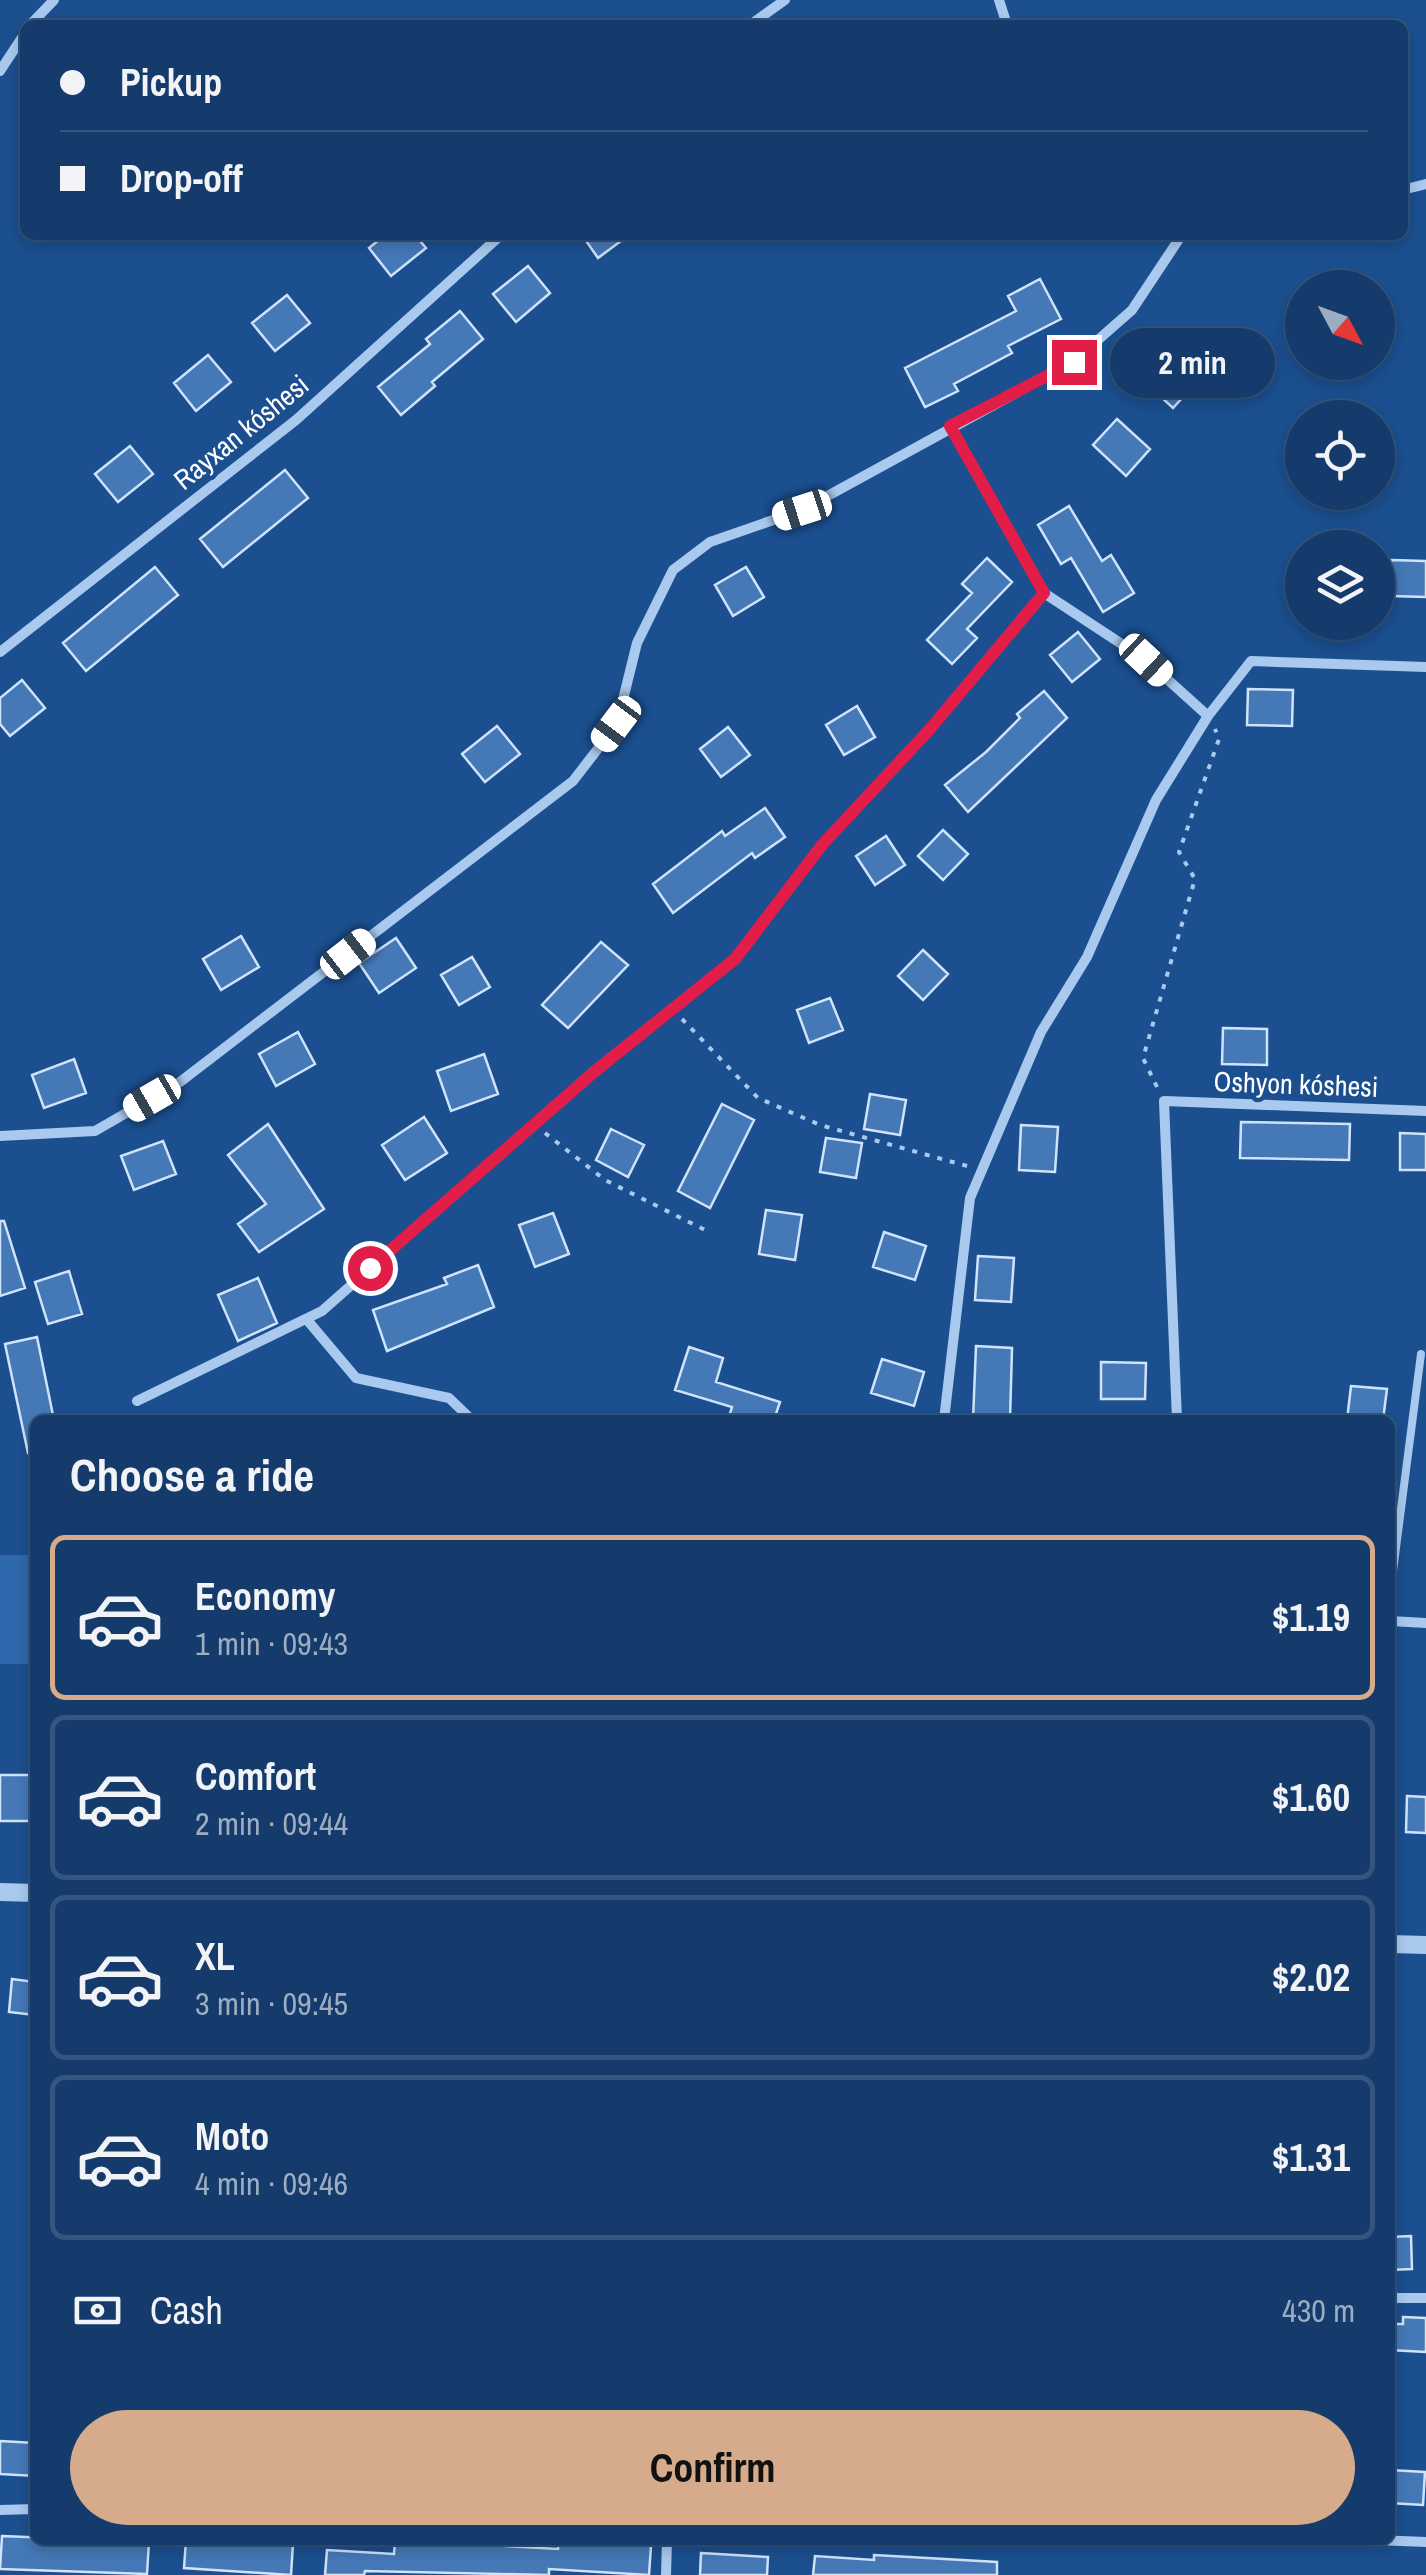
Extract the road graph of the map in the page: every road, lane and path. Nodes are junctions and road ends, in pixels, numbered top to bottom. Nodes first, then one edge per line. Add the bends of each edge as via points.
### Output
1 (54, 0) edge
2 (785, 0) edge
3 (35, 20) edge
4 (757, 20) edge
5 (20, 41) edge
6 (0, 71) edge
7 (495, 240) edge
8 (1180, 240) edge
9 (950, 426) junction
10 (1044, 593) junction
11 (0, 652) edge
12 (1426, 667) edge
13 (1208, 716) junction
14 (672, 1009) junction
15 (1164, 1101) junction
16 (1426, 1111) edge
17 (534, 1124) junction
18 (0, 1136) edge
19 (982, 1170) junction
20 (708, 1230) dead end
21 (308, 1321) junction
22 (1421, 1354) dead end
23 (137, 1401) dead end
24 (467, 1415) edge
25 (945, 1415) edge
26 (1177, 1415) edge
27 (1395, 1555) edge
28 (1395, 1621) edge
29 (1426, 1623) edge
30 (0, 1892) edge
31 (30, 1893) edge
32 (1395, 1944) edge
33 (1426, 1945) edge
34 (1395, 2298) edge
35 (1426, 2298) edge
36 (0, 2510) edge
37 (30, 2510) edge
38 (1395, 2541) edge
39 (1426, 2542) edge
40 (667, 2545) edge
41 (666, 2575) edge

1 - 3 street
2 - 4 street
5 - 6 street
7 - 11 street, Rayxan kóshesi via 296,420
8 - 9 street via 1132,310 1074,362
9 - 10 street
9 - 18 street via 802,510 710,542 674,570 637,643 616,724 573,782 180,1082 95,1131
10 - 13 street via 1146,660
10 - 14 street via 822,845 735,959
12 - 13 street via 1251,661
13 - 15 path via 1220,739 1179,852 1195,879 1143,1058
13 - 19 street via 1156,800 1086,957 1041,1032
14 - 17 street
14 - 19 path via 758,1098 820,1125
15 - 16 street, Oshyon kóshesi
15 - 26 street
17 - 20 path via 606,1180
17 - 21 street
19 - 25 street via 970,1198
21 - 23 street
21 - 24 street via 356,1378 449,1398
22 - 27 lane
28 - 29 street
30 - 31 street
32 - 33 street
34 - 35 street
36 - 37 street
38 - 39 street
40 - 41 street

